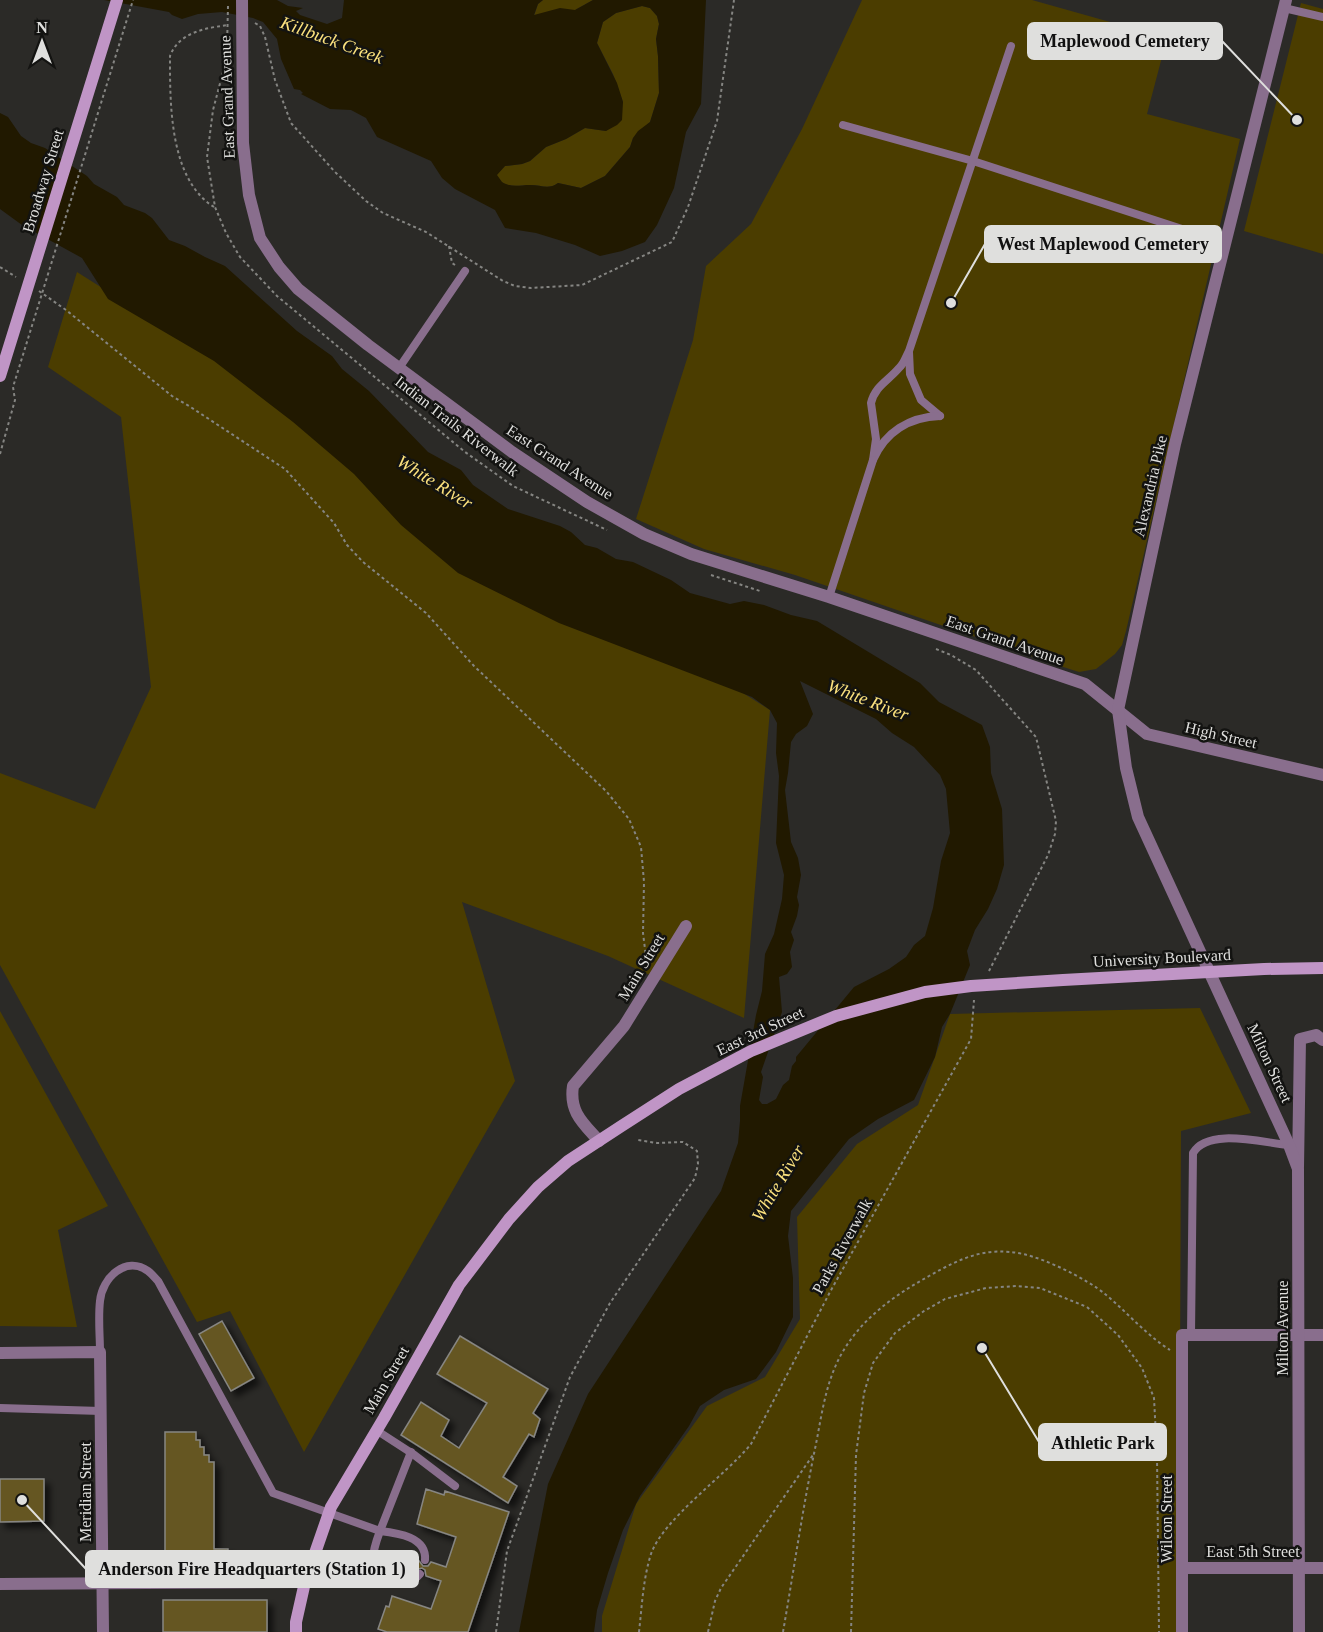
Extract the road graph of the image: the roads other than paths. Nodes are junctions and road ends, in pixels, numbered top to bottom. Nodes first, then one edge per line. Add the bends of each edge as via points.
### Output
1 (117, 0) edge
2 (242, 0) edge
3 (1285, 4) edge
4 (1323, 17) edge
5 (1011, 46) dead end
6 (843, 125) dead end
7 (973, 161) junction
8 (1226, 243) junction
9 (465, 272) road end
10 (909, 351) junction
11 (399, 368) junction
12 (1, 374) edge
13 (873, 460) junction
14 (829, 597) junction
15 (1118, 710) junction
16 (1323, 776) edge
17 (686, 926) dead end
18 (1323, 968) edge
19 (1209, 971) junction
20 (1004, 984) joint
21 (1319, 1038) edge
22 (599, 1141) junction
23 (1289, 1145) junction
24 (1298, 1169) junction
25 (556, 1172) joint
26 (1186, 1335) junction
27 (1298, 1335) junction
28 (1323, 1335) edge
29 (100, 1352) junction
30 (0, 1353) edge
31 (0, 1408) edge
32 (101, 1412) junction
33 (376, 1431) junction
34 (411, 1452) junction
35 (455, 1486) dead end
36 (329, 1512) junction
37 (380, 1531) junction
38 (425, 1560) dead end
39 (1182, 1568) junction
40 (1299, 1568) junction
41 (1323, 1568) edge
42 (420, 1574) dead end
43 (305, 1582) junction
44 (102, 1583) junction
45 (0, 1584) edge
46 (103, 1632) edge
47 (296, 1632) edge
48 (1182, 1632) edge
49 (1299, 1632) edge

1 - 12 main road, Broadway Street
2 - 11 street, East Grand Avenue via 243,143 249,195 260,238 298,289
3 - 4 lane
3 - 8 street, Alexandria Pike
5 - 7 lane
6 - 7 lane
7 - 8 lane
7 - 10 lane
8 - 15 street, Alexandria Pike via 1175,444
9 - 11 lane
10 - 13 lane via 901,367 872,397 876,439
10 - 13 lane via 910,374 921,400 940,416 907,423 879,446
11 - 14 street, East Grand Avenue via 512,452 586,502 644,534 691,554
13 - 14 lane
14 - 15 street, East Grand Avenue via 1085,684
15 - 16 street, High Street via 1147,734
15 - 19 street, Alexandria Pike via 1125,768 1138,817
17 - 22 street, Main Street via 624,1026 573,1086 571,1099 577,1116
18 - 19 main road, University Boulevard
19 - 20 main road, University Boulevard
19 - 23 street, Milton Street
20 - 22 main road, East 3rd Street via 925,992 836,1016 751,1051 679,1089
21 - 24 street, Milton Avenue via 1300,1039
22 - 25 main road, East 3rd Street
23 - 24 street, Milton Street
23 - 26 lane via 1222,1138 1208,1140 1193,1153
24 - 27 street, Milton Avenue
25 - 33 main road, Main Street via 509,1219 459,1285
26 - 27 street
26 - 39 street, Wilcon Street via 1182,1358
27 - 28 street
27 - 40 street, Milton Avenue
29 - 30 street
29 - 32 street, Meridian Street
29 - 36 lane via 103,1288 119,1268 132,1265 148,1270 158,1281 273,1493
31 - 32 lane
32 - 44 street, Meridian Street
33 - 34 lane
33 - 36 main road, Main Street
34 - 35 lane
34 - 37 lane
36 - 37 lane
36 - 43 main road, Main Street
37 - 38 lane via 398,1533 420,1544
37 - 42 lane via 373,1560 378,1572 403,1583
39 - 40 street, East 5th Street
39 - 48 street, Wilcon Street
40 - 41 street, East 5th Street
40 - 49 street, Milton Avenue
43 - 44 street
43 - 47 main road, Main Street
44 - 45 street
44 - 46 street, Meridian Street

